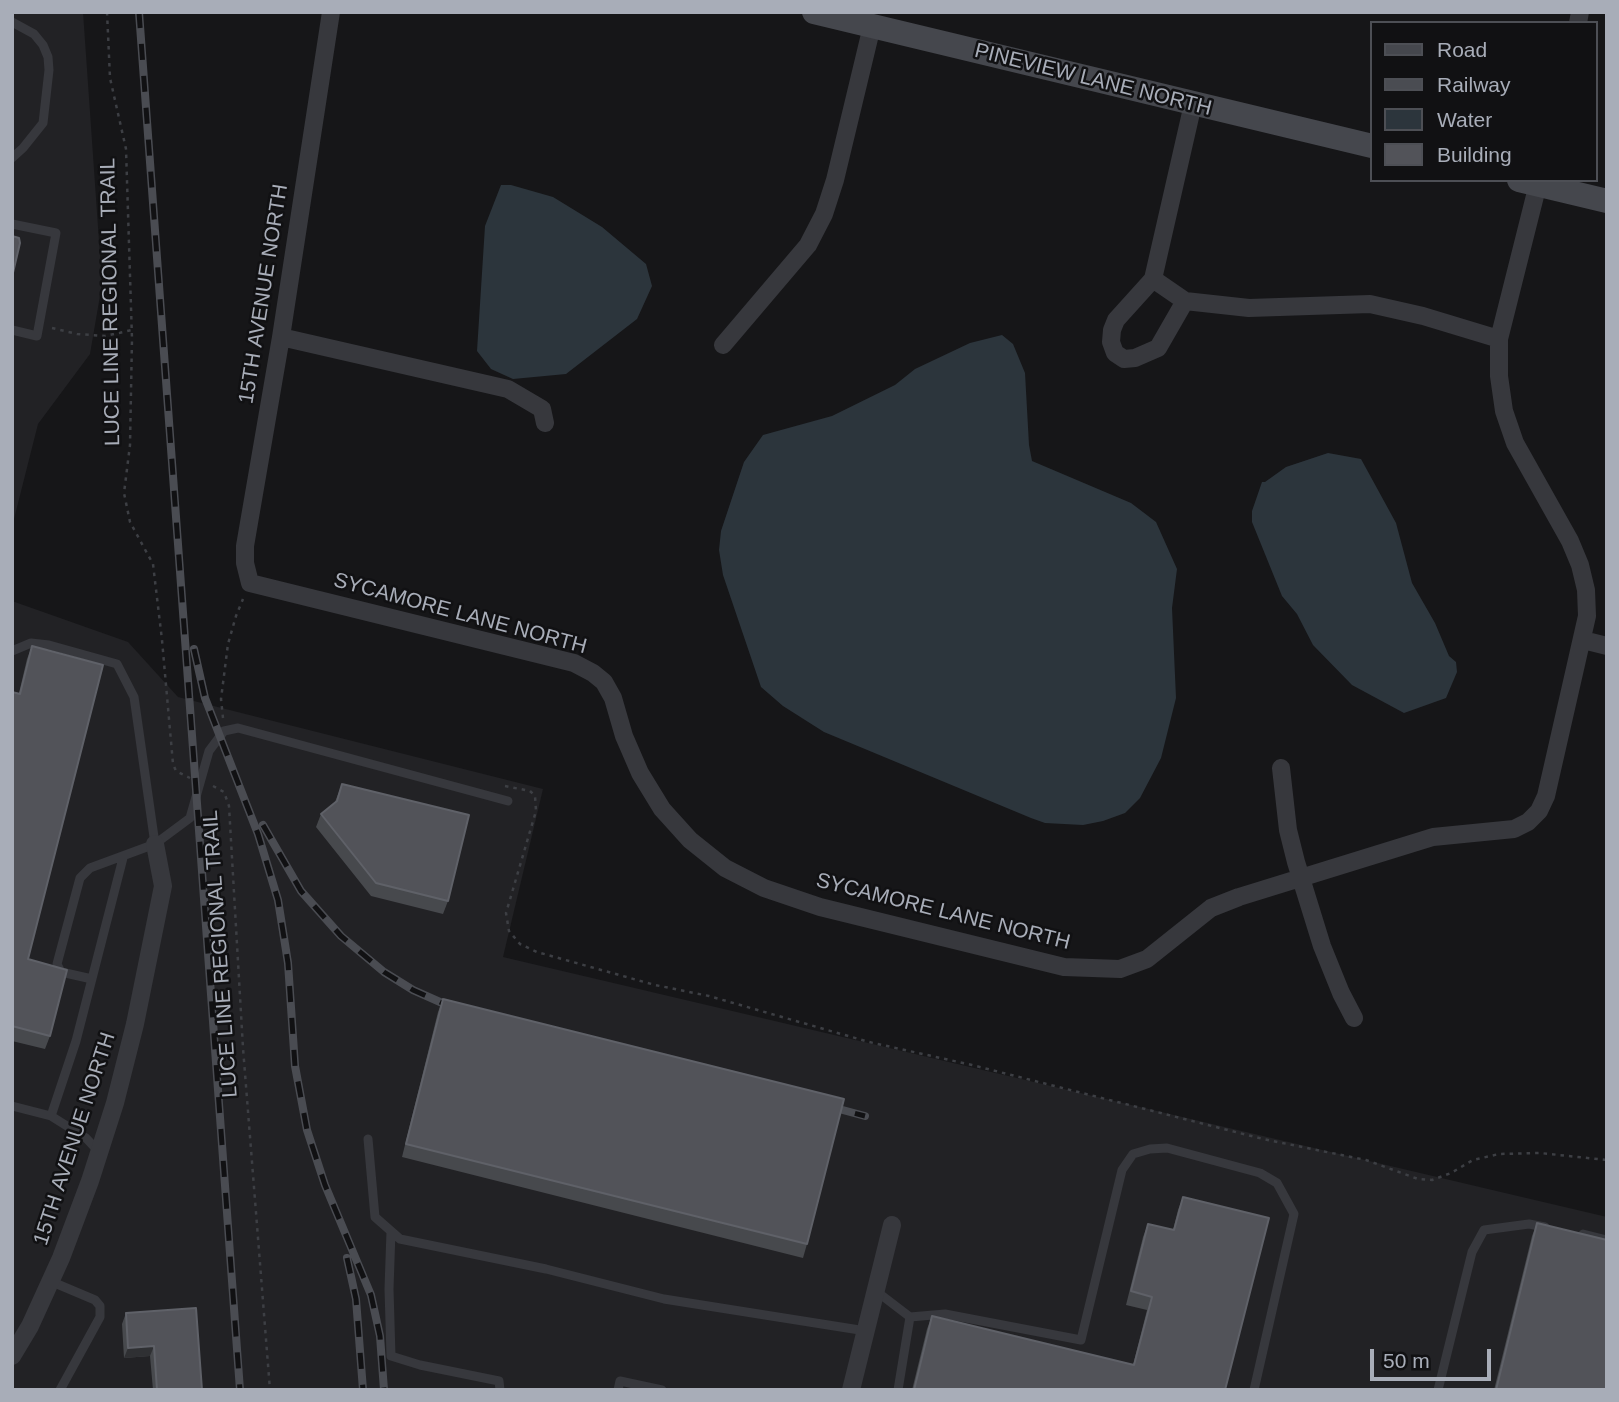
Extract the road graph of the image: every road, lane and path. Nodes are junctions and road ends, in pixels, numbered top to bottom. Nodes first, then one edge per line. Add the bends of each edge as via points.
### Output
1 (107, 12) edge
2 (331, 12) edge
3 (814, 12) edge
4 (12, 22) edge
5 (872, 26) junction
6 (1193, 104) junction
7 (1370, 146) edge
8 (12, 158) edge
9 (1532, 182) edge
10 (1607, 201) edge
11 (12, 224) edge
12 (1153, 279) junction
13 (1185, 301) junction
14 (39, 325) junction
15 (12, 330) edge
16 (132, 330) junction
17 (281, 337) junction
18 (1499, 339) junction
19 (723, 345) dead end
20 (545, 424) dead end
21 (250, 583) junction
22 (1583, 640) junction
23 (1607, 646) edge
24 (12, 651) edge
25 (223, 731) junction
26 (1281, 768) dead end
27 (200, 781) junction
28 (508, 801) dead end
29 (526, 843) dead end
30 (155, 844) junction
31 (123, 858) junction
32 (1301, 878) junction
33 (92, 979) junction
34 (1354, 1017) dead end
35 (12, 1106) edge
36 (51, 1116) junction
37 (368, 1139) dead end
38 (99, 1152) junction
39 (1607, 1160) edge
40 (892, 1225) dead end
41 (1550, 1227) edge
42 (391, 1231) junction
43 (1572, 1232) edge
44 (1607, 1240) edge
45 (50, 1282) junction
46 (876, 1291) junction
47 (910, 1317) junction
48 (866, 1331) junction
49 (12, 1356) edge
50 (60, 1390) edge
51 (270, 1390) edge
52 (500, 1390) edge
53 (618, 1390) edge
54 (662, 1390) edge
55 (851, 1390) edge
56 (898, 1390) edge
57 (1254, 1390) edge
58 (1438, 1390) edge

1 - 16 path, LUCE LINE REGIONAL TRAIL via 110,78 125,149
2 - 17 street, 15TH AVENUE NORTH
3 - 5 street, PINEVIEW LANE NORTH
4 - 8 lane via 43,45 49,70 43,123
5 - 6 street, PINEVIEW LANE NORTH
5 - 19 street via 824,214 808,244
6 - 7 street, PINEVIEW LANE NORTH
6 - 12 street
9 - 10 street
9 - 18 street, SYCAMORE LANE NORTH
11 - 14 lane via 56,233
12 - 13 street
12 - 13 street via 1116,320 1111,342 1115,353 1124,359 1135,358 1158,348
13 - 18 street via 1249,308 1370,304
14 - 15 lane via 37,335
14 - 16 path via 105,336
16 - 27 path, LUCE LINE REGIONAL TRAIL via 130,445 124,493 130,522 153,564 173,764 176,771
17 - 20 street via 508,389 542,409
17 - 21 street, 15TH AVENUE NORTH via 245,546
18 - 22 street, SYCAMORE LANE NORTH via 1499,376 1515,443 1580,565 1586,590
21 - 25 path via 228,644 221,699
21 - 32 street, SYCAMORE LANE NORTH via 573,663 593,673 612,698 640,773 662,809 690,840 734,873 820,907 1063,967 1120,969 1147,959 1211,908
22 - 23 street
22 - 32 street, SYCAMORE LANE NORTH via 1546,796 1528,822 1514,829 1433,837
24 - 30 lane via 31,643 49,645 117,664 134,697
25 - 27 lane via 209,751
25 - 28 lane via 238,728
26 - 32 street via 1288,830
27 - 30 lane via 190,818
27 - 51 path, LUCE LINE REGIONAL TRAIL via 224,792 229,806
29 - 39 path via 506,913 509,931 520,944 537,952 869,1042 1366,1160 1418,1179 1432,1180 1473,1160 1499,1154
30 - 31 lane
30 - 38 street, 15TH AVENUE NORTH via 163,886 135,1024
31 - 33 lane
31 - 33 lane via 90,868 80,878 57,964 61,972
32 - 34 street via 1322,946
33 - 36 lane
35 - 36 lane
36 - 38 lane
37 - 42 lane via 375,1217
38 - 45 street, 15TH AVENUE NORTH
40 - 46 street
41 - 58 lane via 1529,1224 1484,1230 1472,1252
42 - 48 lane via 400,1239 664,1299
42 - 52 lane via 391,1356 499,1381
43 - 44 lane
45 - 49 street, 15TH AVENUE NORTH
45 - 50 lane via 100,1306 100,1317
46 - 47 lane
46 - 48 street
47 - 56 lane
47 - 57 lane via 945,1314 1082,1340 1122,1170 1133,1154 1167,1148 1260,1173 1277,1184 1294,1214
48 - 55 street
53 - 54 lane via 620,1381

